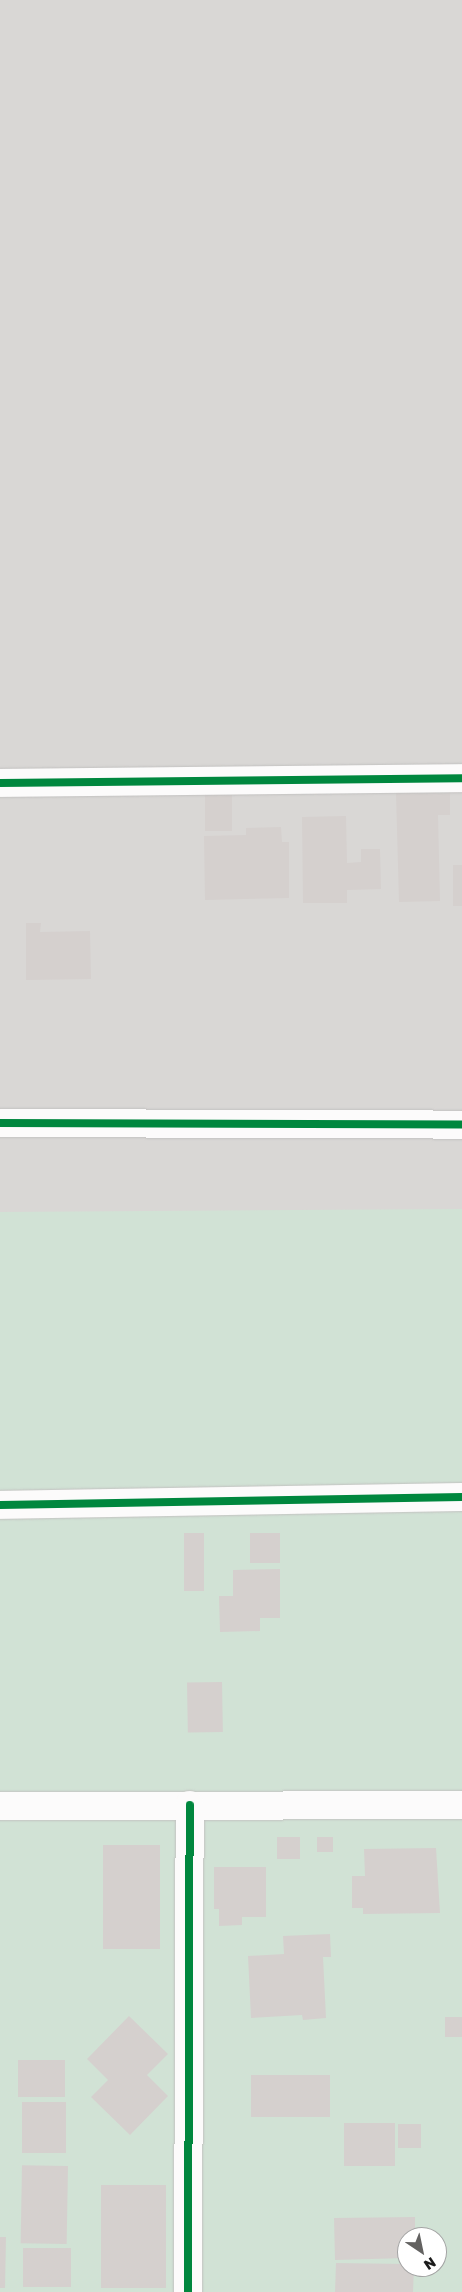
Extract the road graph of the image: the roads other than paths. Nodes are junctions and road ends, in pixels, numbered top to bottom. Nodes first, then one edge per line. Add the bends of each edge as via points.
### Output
1 (462, 778) edge
2 (0, 783) edge
3 (0, 1123) edge
4 (462, 1125) edge
5 (462, 1497) edge
6 (0, 1505) edge
7 (190, 1805) junction
8 (462, 1805) edge
9 (0, 1806) edge
10 (188, 2292) edge

1 - 2 street
3 - 4 street
5 - 6 street
7 - 8 street
7 - 9 street
7 - 10 street

